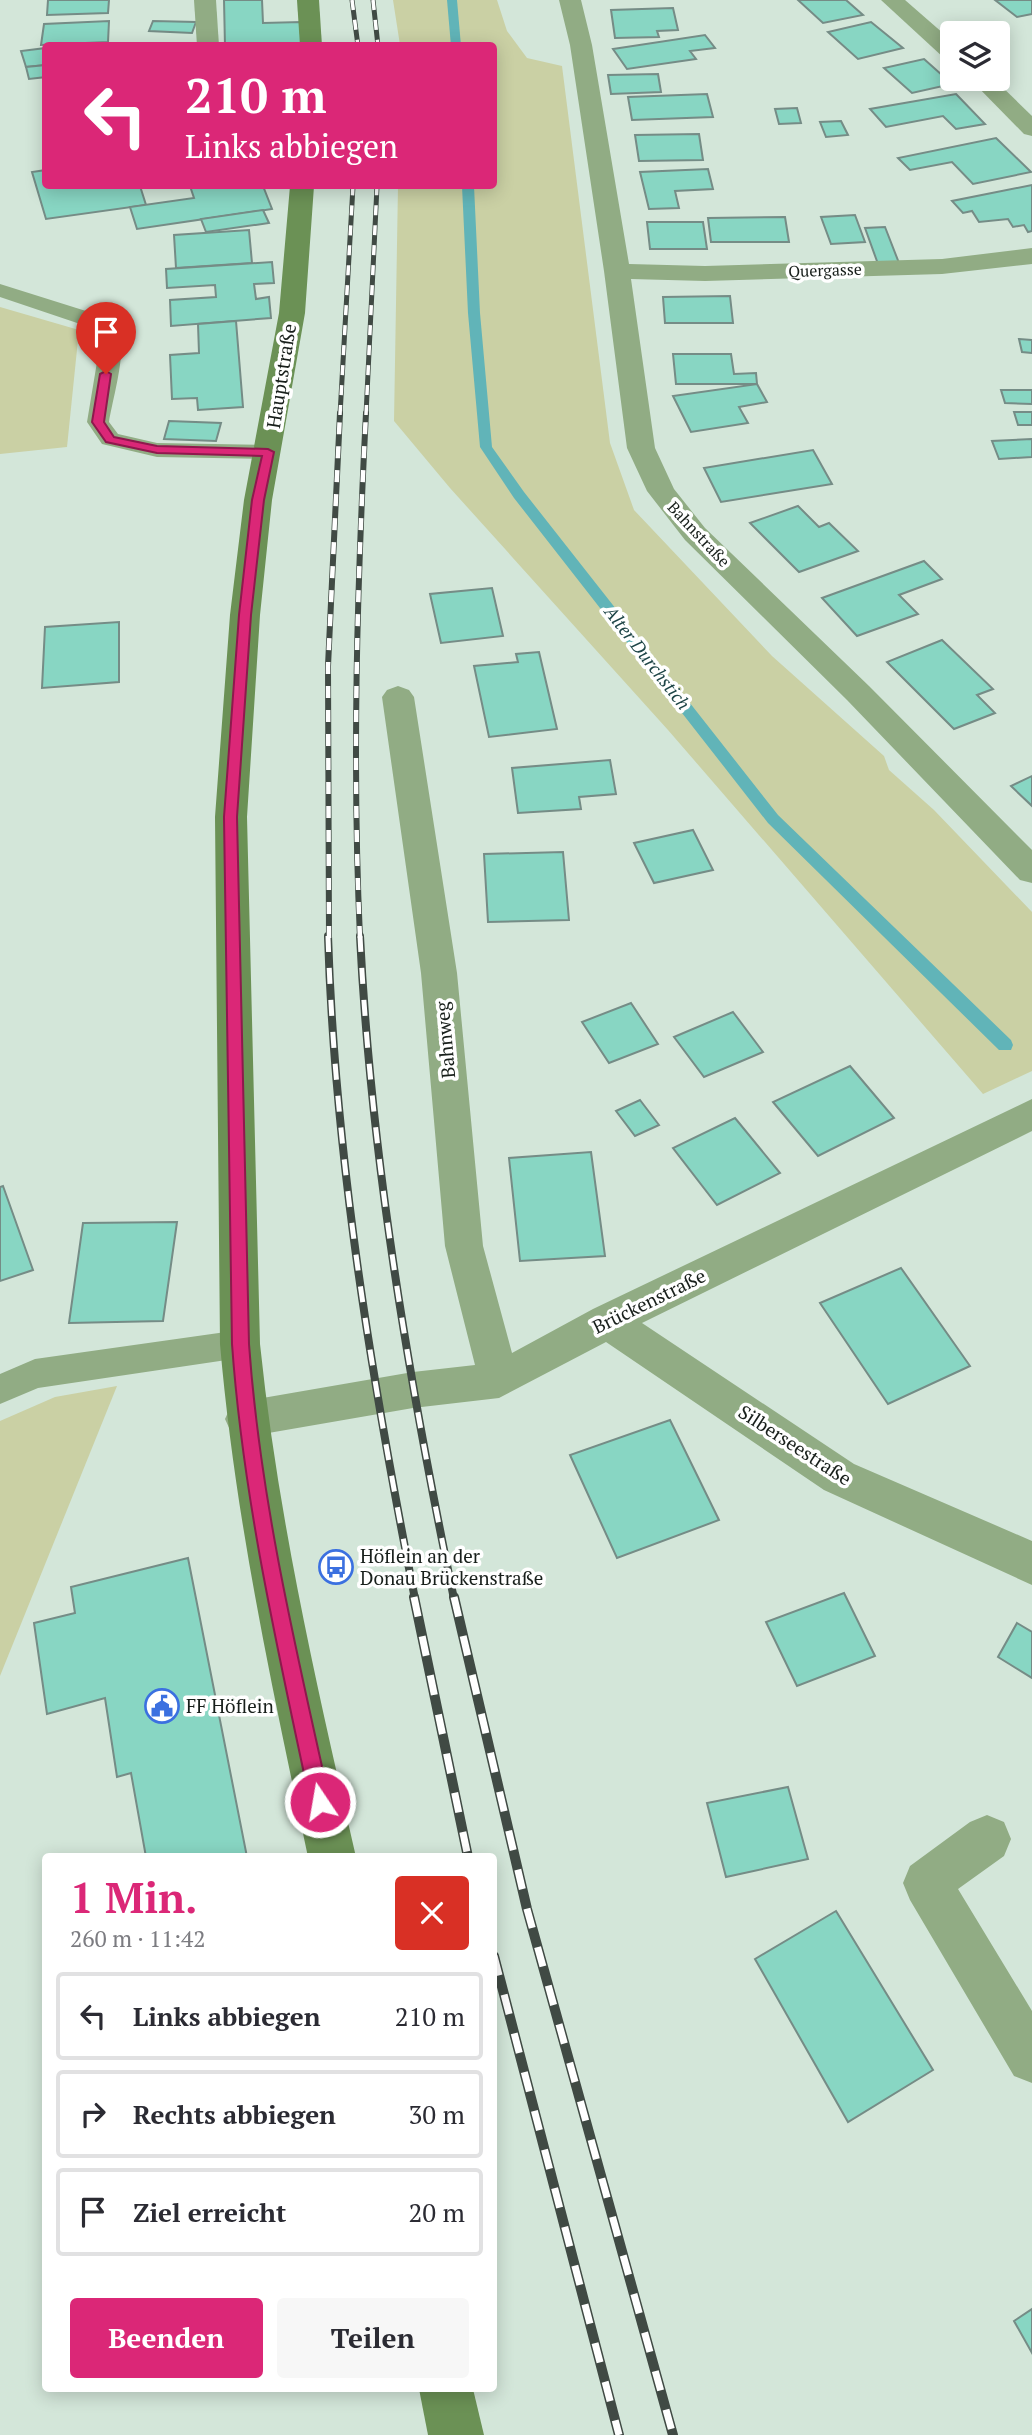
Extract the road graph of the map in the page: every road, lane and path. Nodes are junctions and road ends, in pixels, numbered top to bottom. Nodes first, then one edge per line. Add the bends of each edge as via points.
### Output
1 (205, 0) edge
2 (308, 0) edge
3 (570, 0) edge
4 (892, 0) edge
5 (208, 42) edge
6 (311, 42) edge
7 (940, 42) edge
8 (993, 91) edge
9 (1032, 129) edge
10 (302, 189) edge
11 (1032, 256) edge
12 (617, 271) junction
13 (0, 290) edge
14 (268, 452) junction
15 (398, 697) dead end
16 (1032, 872) edge
17 (1032, 1114) edge
18 (607, 1321) junction
19 (240, 1344) junction
20 (499, 1380) junction
21 (0, 1389) edge
22 (246, 1419) junction
23 (1032, 1565) edge
24 (987, 1839) dead end
25 (331, 1853) edge
26 (1032, 2058) edge
27 (447, 2392) edge
28 (456, 2435) edge

1 - 5 street
2 - 6 main road
3 - 12 street, Bahnstraße
4 - 7 street
8 - 9 street
10 - 14 main road, Hauptstraße via 292,313
11 - 12 street, Quergasse via 904,267 668,275
12 - 16 street, Bahnstraße via 641,448 661,491 695,534
13 - 14 lane via 97,322 109,335 98,422 110,439 157,450
14 - 19 main road, Hauptstraße via 245,615 231,817
15 - 20 street, Bahnweg via 439,972 464,1246
17 - 18 street, Brückenstraße
18 - 20 street, Brückenstraße
18 - 23 street, Silberseestraße via 839,1477
19 - 21 lane via 35,1374
19 - 22 main road, Hauptstraße
20 - 22 street, Brückenstraße
22 - 25 main road, Hauptstraße via 273,1584
24 - 26 street via 927,1883
27 - 28 main road

